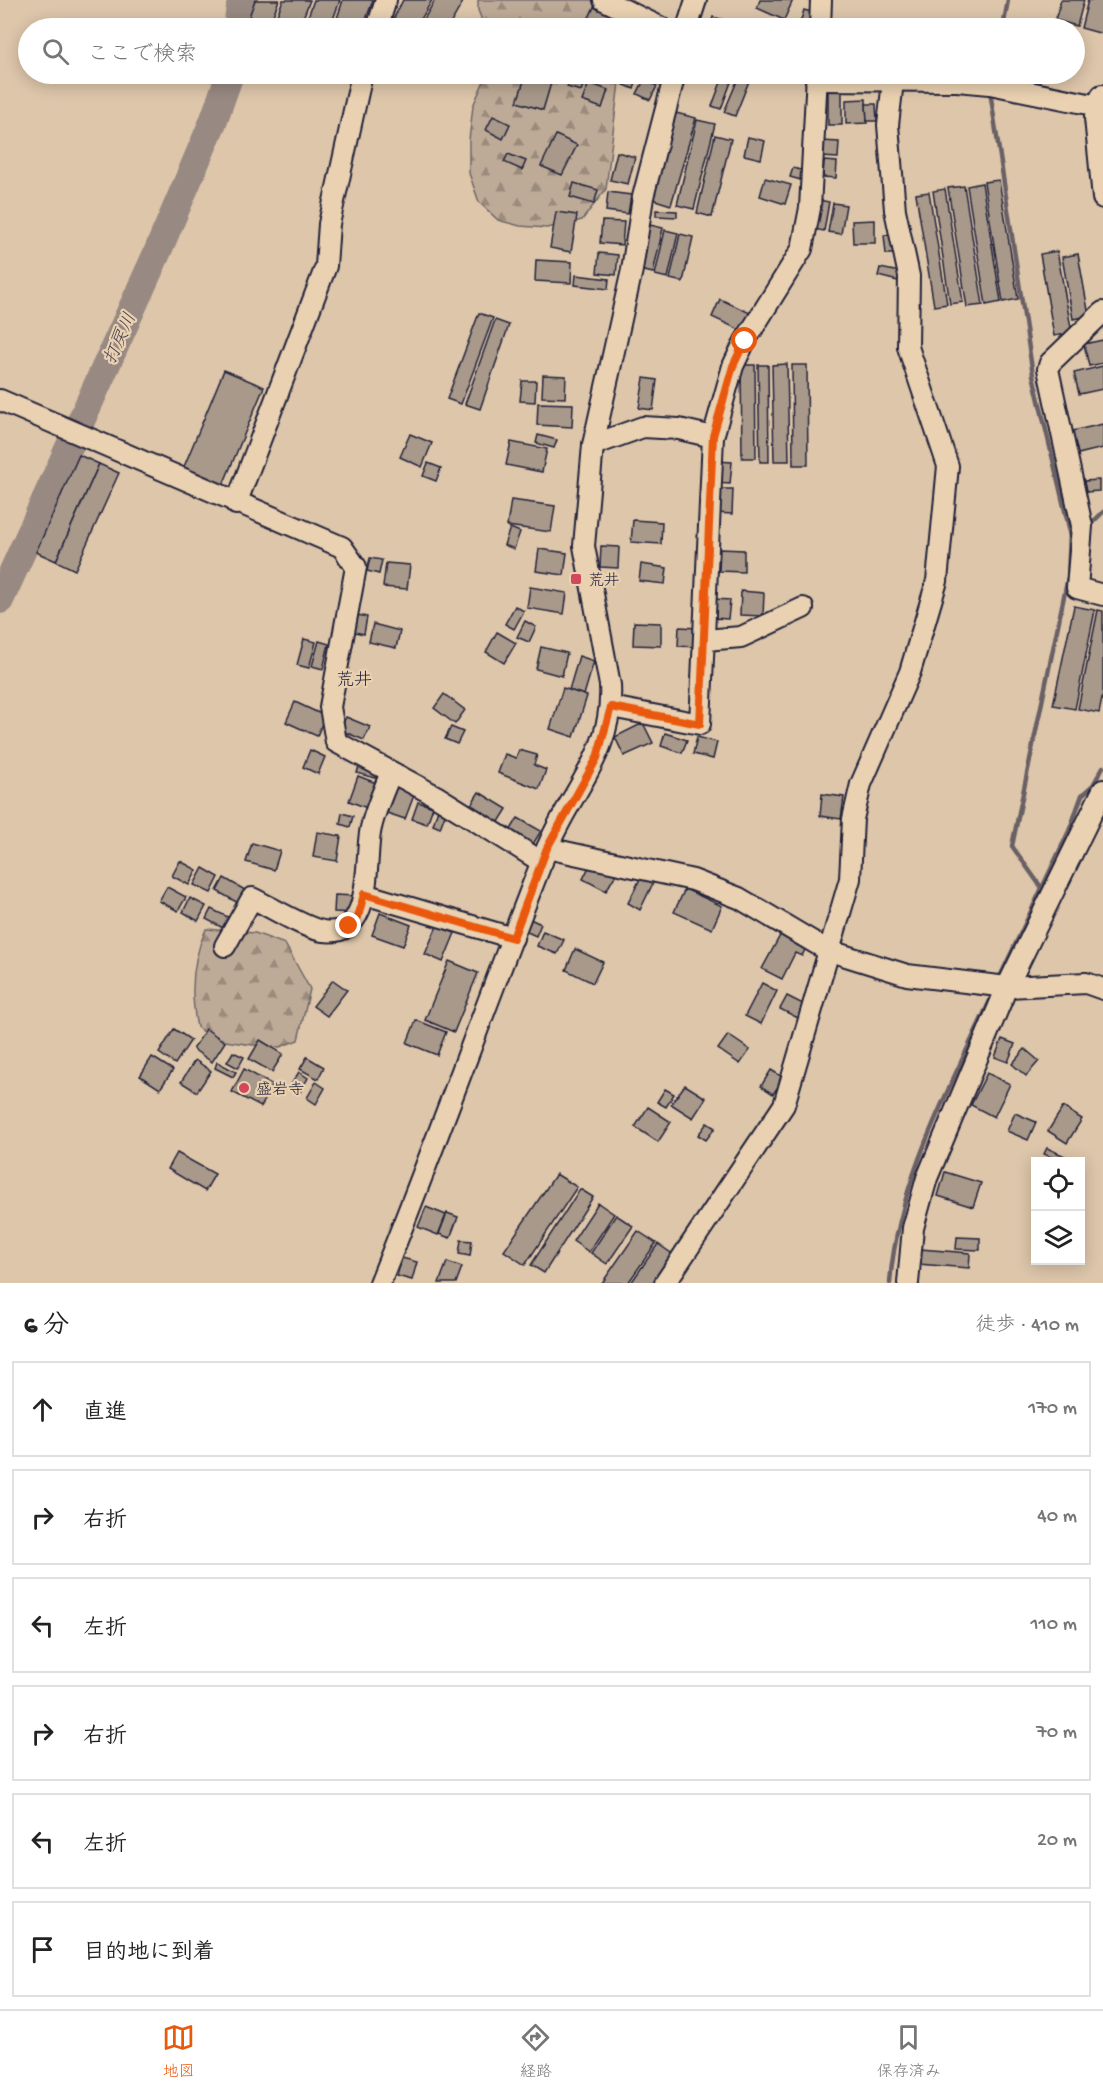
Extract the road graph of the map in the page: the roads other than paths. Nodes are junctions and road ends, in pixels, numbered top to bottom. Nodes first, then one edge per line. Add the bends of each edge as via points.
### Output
1 (386, 0) edge
2 (604, 0) edge
3 (696, 0) edge
4 (821, 0) edge
5 (380, 18) edge
6 (641, 18) edge
7 (690, 18) edge
8 (820, 18) edge
9 (360, 84) edge
10 (672, 84) edge
11 (816, 84) edge
12 (892, 84) edge
13 (990, 84) edge
14 (1101, 102) edge
15 (1103, 198) edge
16 (1103, 312) edge
17 (0, 400) edge
18 (713, 436) junction
19 (593, 445) junction
20 (236, 504) junction
21 (1103, 596) edge
22 (802, 608) dead end
23 (705, 640) junction
24 (611, 707) junction
25 (391, 772) junction
26 (1103, 790) edge
27 (544, 855) junction
28 (364, 894) junction
29 (513, 938) junction
30 (225, 946) dead end
31 (827, 950) junction
32 (1007, 987) junction
33 (1103, 989) edge
34 (380, 1283) edge
35 (665, 1283) edge
36 (908, 1283) edge

1 - 5 street
2 - 6 street
3 - 7 street
4 - 8 street
9 - 20 street via 329,224 326,266
10 - 19 street via 643,197 632,270
11 - 18 street via 810,208 802,249 741,349
12 - 31 street via 888,125 895,210 909,276 908,347 948,466 933,598 910,672 861,783 853,819 850,879
13 - 14 street
14 - 15 street
16 - 21 street via 1048,369 1082,526 1077,588
17 - 20 street
18 - 19 street via 643,427
18 - 23 street
19 - 24 street via 584,546
20 - 25 street via 342,547 356,567 330,707 336,742
22 - 23 street via 741,637
23 - 24 street via 700,724
24 - 27 street via 597,758
25 - 27 street
25 - 28 street via 370,831
26 - 32 street
27 - 29 street
27 - 31 street via 693,880 739,898
28 - 29 street
28 - 30 street via 358,917 349,926 321,932 252,898
29 - 34 street
31 - 32 street via 907,975
31 - 35 street via 784,1105
32 - 33 street via 1086,984
32 - 36 street via 927,1178 913,1228

